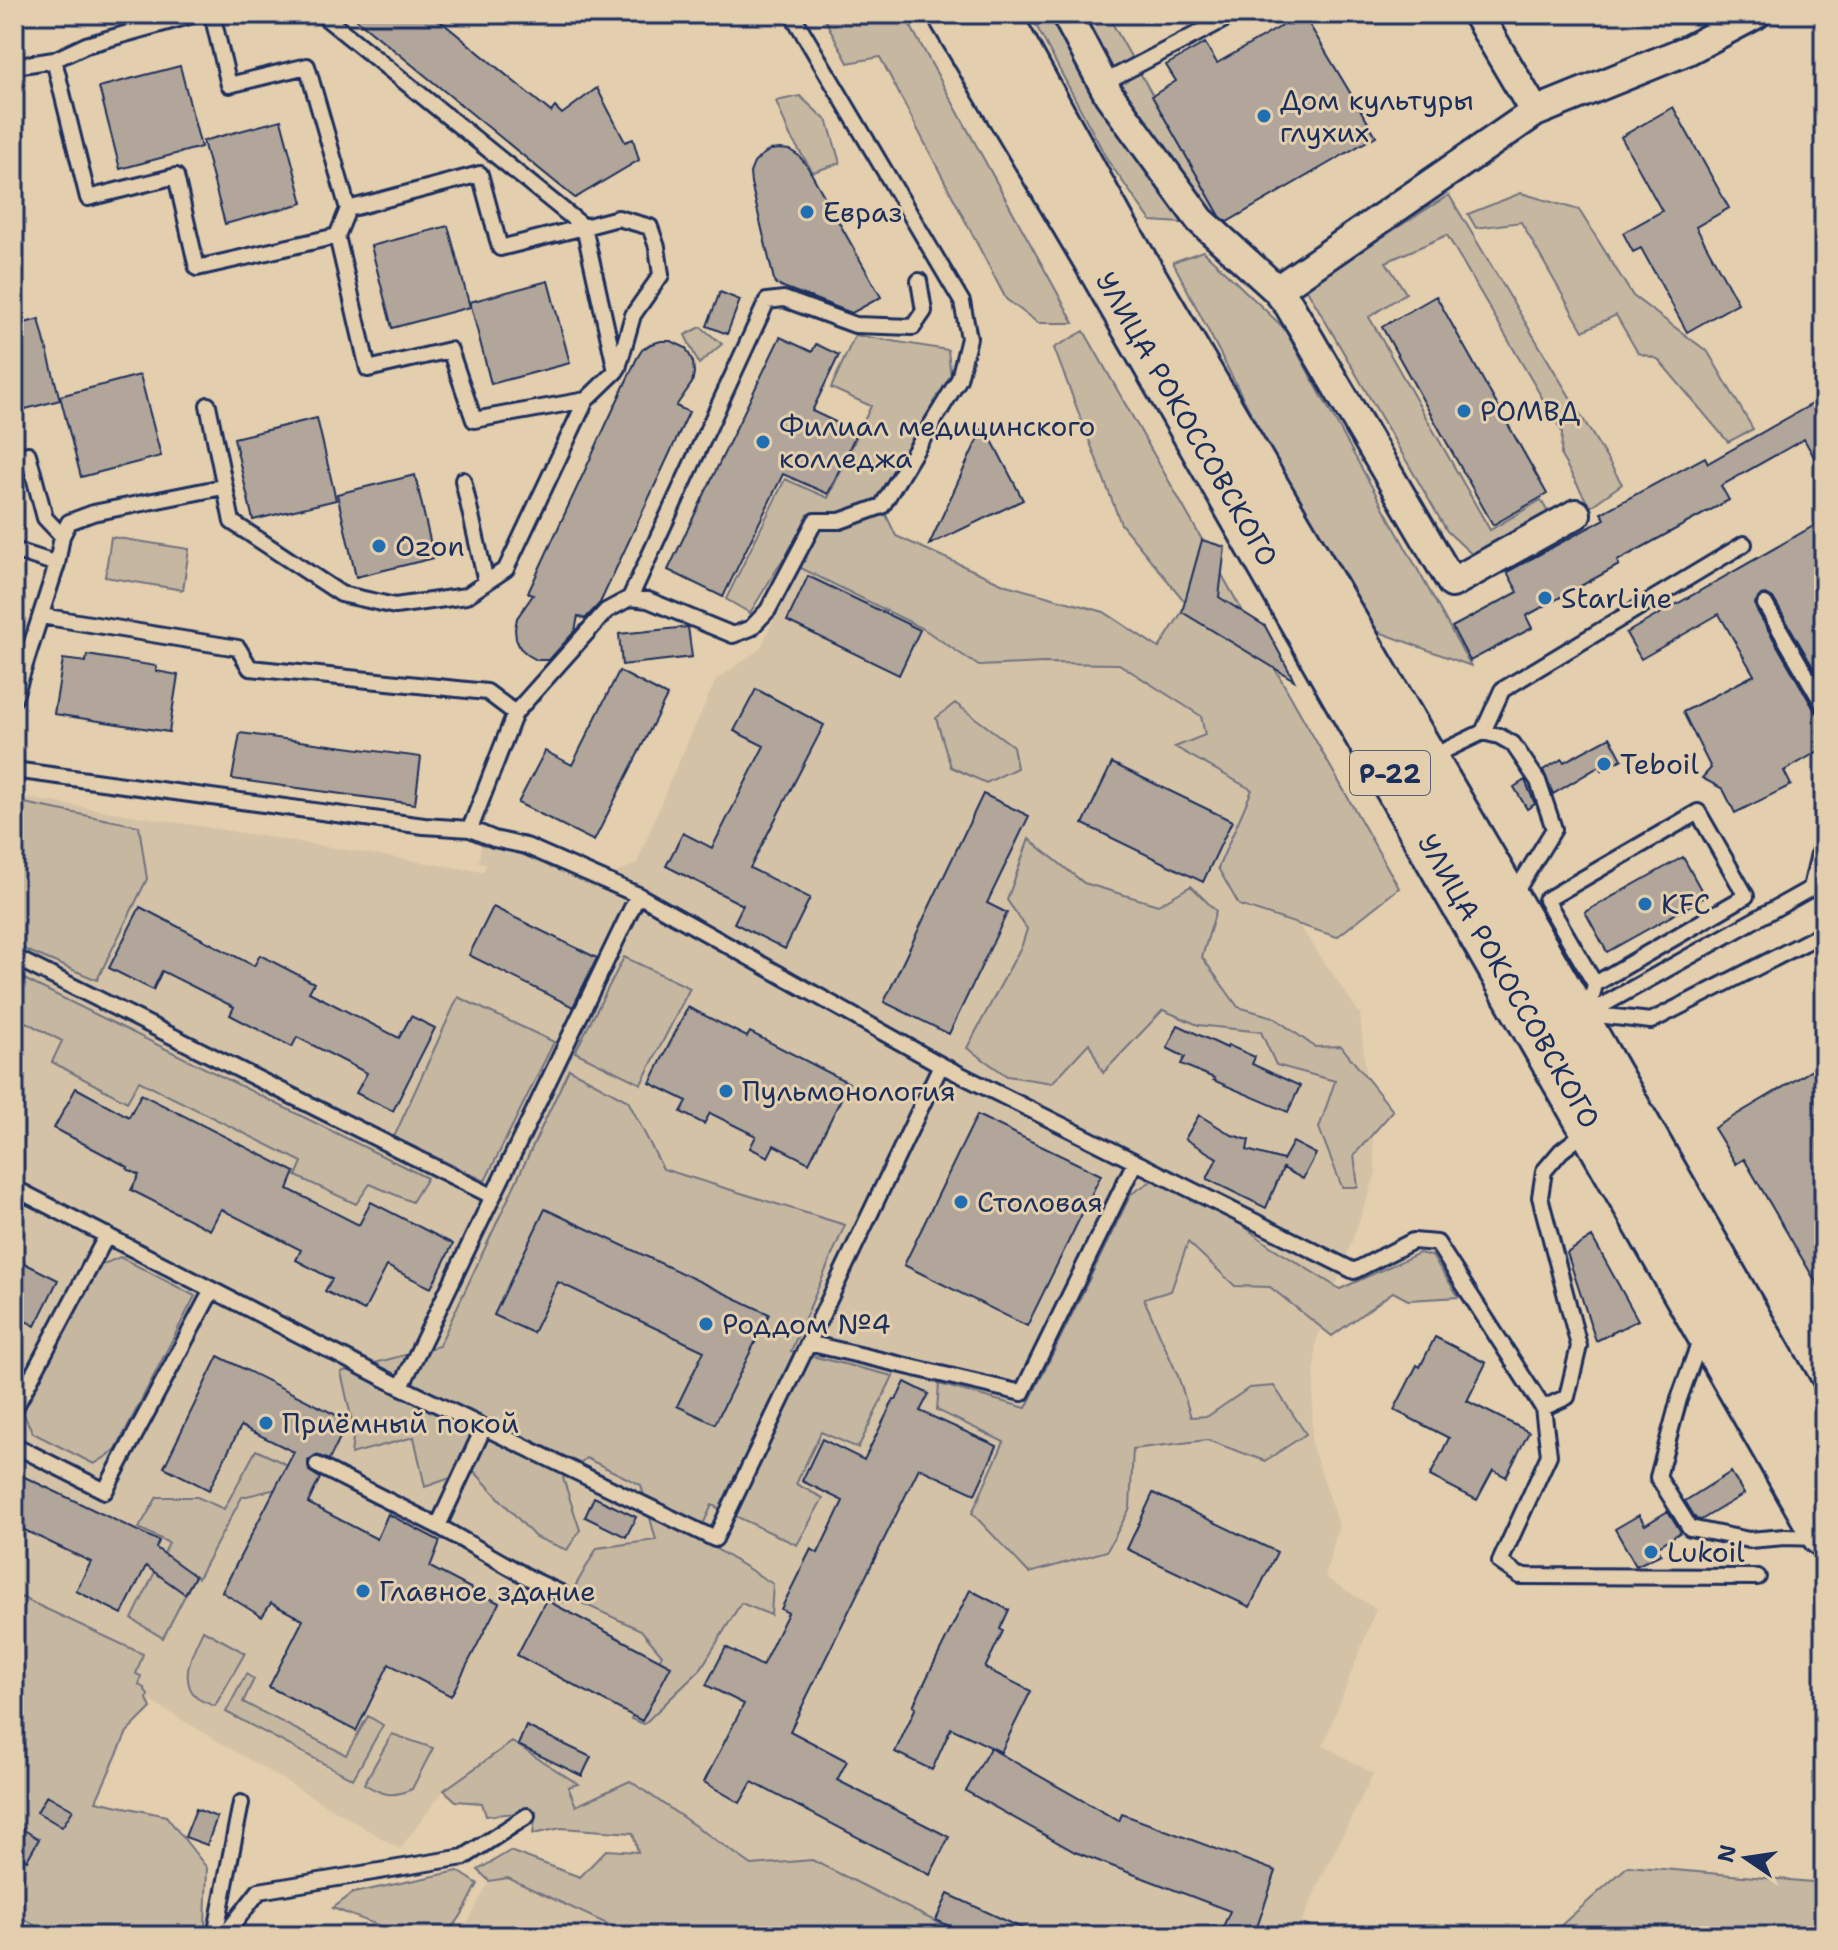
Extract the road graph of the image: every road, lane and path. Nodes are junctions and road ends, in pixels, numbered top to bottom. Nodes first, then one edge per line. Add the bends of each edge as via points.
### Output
1 (196, 14) edge
2 (212, 14) edge
3 (321, 14) edge
4 (792, 14) edge
5 (951, 14) edge
6 (997, 14) edge
7 (1066, 14) edge
8 (1235, 14) edge
9 (1477, 14) edge
10 (1756, 14) edge
11 (54, 60) junction
12 (14, 65) edge
13 (1103, 83) junction
14 (1535, 112) junction
15 (508, 166) junction
16 (480, 174) junction
17 (348, 209) junction
18 (584, 227) junction
19 (337, 236) junction
20 (919, 281) dead end
21 (1277, 290) junction
22 (616, 371) junction
23 (586, 400) junction
24 (208, 405) dead end
25 (14, 457) edge
26 (463, 480) dead end
27 (223, 487) junction
28 (1576, 514) dead end
29 (62, 536) junction
30 (1744, 544) dead end
31 (14, 550) edge
32 (57, 564) junction
33 (486, 582) junction
34 (630, 598) junction
35 (1765, 604) dead end
36 (41, 616) junction
37 (14, 699) edge
38 (1824, 706) edge
39 (515, 713) junction
40 (1483, 732) junction
41 (1424, 760) junction
42 (14, 770) edge
43 (470, 829) junction
44 (1824, 832) edge
45 (1817, 885) edge
46 (638, 895) junction
47 (1509, 904) junction
48 (1824, 933) edge
49 (14, 957) edge
50 (1586, 1006) junction
51 (941, 1065) junction
52 (1592, 1127) junction
53 (1135, 1162) junction
54 (14, 1188) edge
55 (492, 1196) junction
56 (107, 1235) junction
57 (212, 1290) junction
58 (1705, 1326) junction
59 (808, 1343) junction
60 (401, 1387) junction
61 (1543, 1408) junction
62 (14, 1410) edge
63 (484, 1427) junction
64 (14, 1445) edge
65 (1824, 1452) edge
66 (317, 1465) dead end
67 (438, 1526) junction
68 (1824, 1536) edge
69 (1758, 1577) dead end
70 (561, 1593) dead end
71 (241, 1803) dead end
72 (527, 1816) dead end
73 (215, 1936) edge
74 (224, 1936) edge

1 - 11 lane via 86,45
2 - 17 lane via 229,85 307,66
3 - 15 lane
4 - 34 lane via 962,302 969,338 959,379 882,506 840,521 815,521 768,610 751,628 733,635 648,600
5 - 52 highway, УЛИЦА РОКОССОВСКОГО / Р-22
6 - 41 highway, УЛИЦА РОКОССОВСКОГО / Р-22 via 1123,243
7 - 13 street
8 - 13 lane
9 - 14 street
10 - 14 street via 1688,50
11 - 12 lane
11 - 19 lane via 88,198 176,176 197,268
13 - 21 street via 1200,220
14 - 21 street
15 - 16 lane
15 - 18 lane
16 - 17 lane
16 - 18 lane via 500,248
17 - 19 lane
18 - 22 lane
18 - 22 lane via 618,218 650,227 657,247 661,275 633,315
19 - 23 lane via 368,369 450,350 474,420
20 - 34 lane via 924,311 913,327 855,325 784,299 767,301
21 - 28 street via 1452,583
22 - 23 lane
23 - 33 lane via 506,569
24 - 27 lane
25 - 29 lane via 28,454 45,518
26 - 33 lane
27 - 29 lane via 93,513 69,522
27 - 33 lane via 232,522 341,594 395,606 466,596
29 - 32 lane
30 - 40 lane via 1502,690
31 - 32 lane
32 - 36 lane
34 - 39 lane via 606,611
35 - 38 lane
36 - 37 lane
36 - 39 lane via 238,648 250,668 487,692
39 - 43 lane
40 - 41 lane
40 - 47 lane via 1513,744 1538,781 1554,829
41 - 47 highway, УЛИЦА РОКОССОВСКОГО / Р-22
42 - 43 lane
43 - 46 lane via 526,846
44 - 45 lane
45 - 50 lane
46 - 51 lane
46 - 55 lane
47 - 50 highway, УЛИЦА РОКОССОВСКОГО / Р-22
48 - 50 lane via 1651,1021
49 - 55 lane
50 - 50 lane via 1746,896 1698,812 1546,900
50 - 65 highway, УЛИЦА РОКОССОВСКОГО / Р-22
51 - 53 lane
51 - 59 lane
52 - 58 highway, УЛИЦА РОКОССОВСКОГО / Р-22
52 - 61 lane via 1544,1171 1540,1197 1579,1346 1567,1397
53 - 59 lane via 1022,1393
53 - 61 lane via 1354,1271 1413,1241 1437,1243
54 - 56 lane
55 - 60 lane
56 - 57 lane
56 - 62 lane
57 - 60 lane
57 - 64 lane via 105,1491
58 - 68 highway, УЛИЦА РОКОССОВСКОГО / Р-22
58 - 68 lane via 1658,1477 1690,1528 1749,1540
59 - 63 lane via 715,1539
60 - 63 lane
61 - 69 lane via 1549,1455 1500,1562 1520,1576
63 - 67 lane
66 - 67 lane
67 - 70 lane
71 - 73 lane
72 - 74 lane via 464,1857 259,1891

